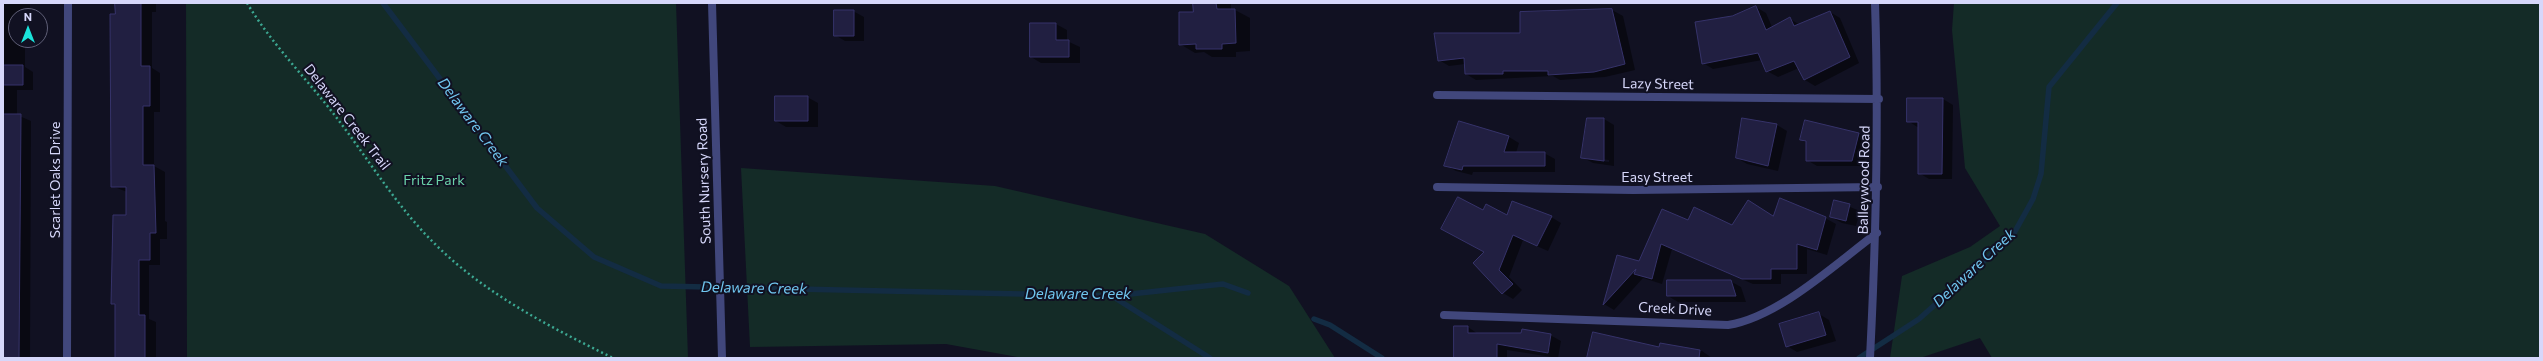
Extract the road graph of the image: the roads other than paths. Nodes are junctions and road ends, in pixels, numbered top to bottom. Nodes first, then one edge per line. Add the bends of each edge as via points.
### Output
1 (68, 3) edge
2 (712, 3) edge
3 (1875, 3) edge
4 (1437, 95) dead end
5 (1878, 99) junction
6 (1437, 187) dead end
7 (1878, 187) junction
8 (1876, 233) junction
9 (1444, 315) dead end
10 (68, 358) edge
11 (722, 358) edge
12 (1870, 358) edge

1 - 10 street, Scarlet Oaks Drive
2 - 11 street, South Nursery Road
3 - 5 street, Balleywood Road
4 - 5 street, Lazy Street
5 - 7 street, Balleywood Road
6 - 7 street, Easy Street via 1633,190
7 - 8 street, Balleywood Road
8 - 9 street, Creek Drive via 1780,305 1746,322 1728,325
8 - 12 street, Balleywood Road

